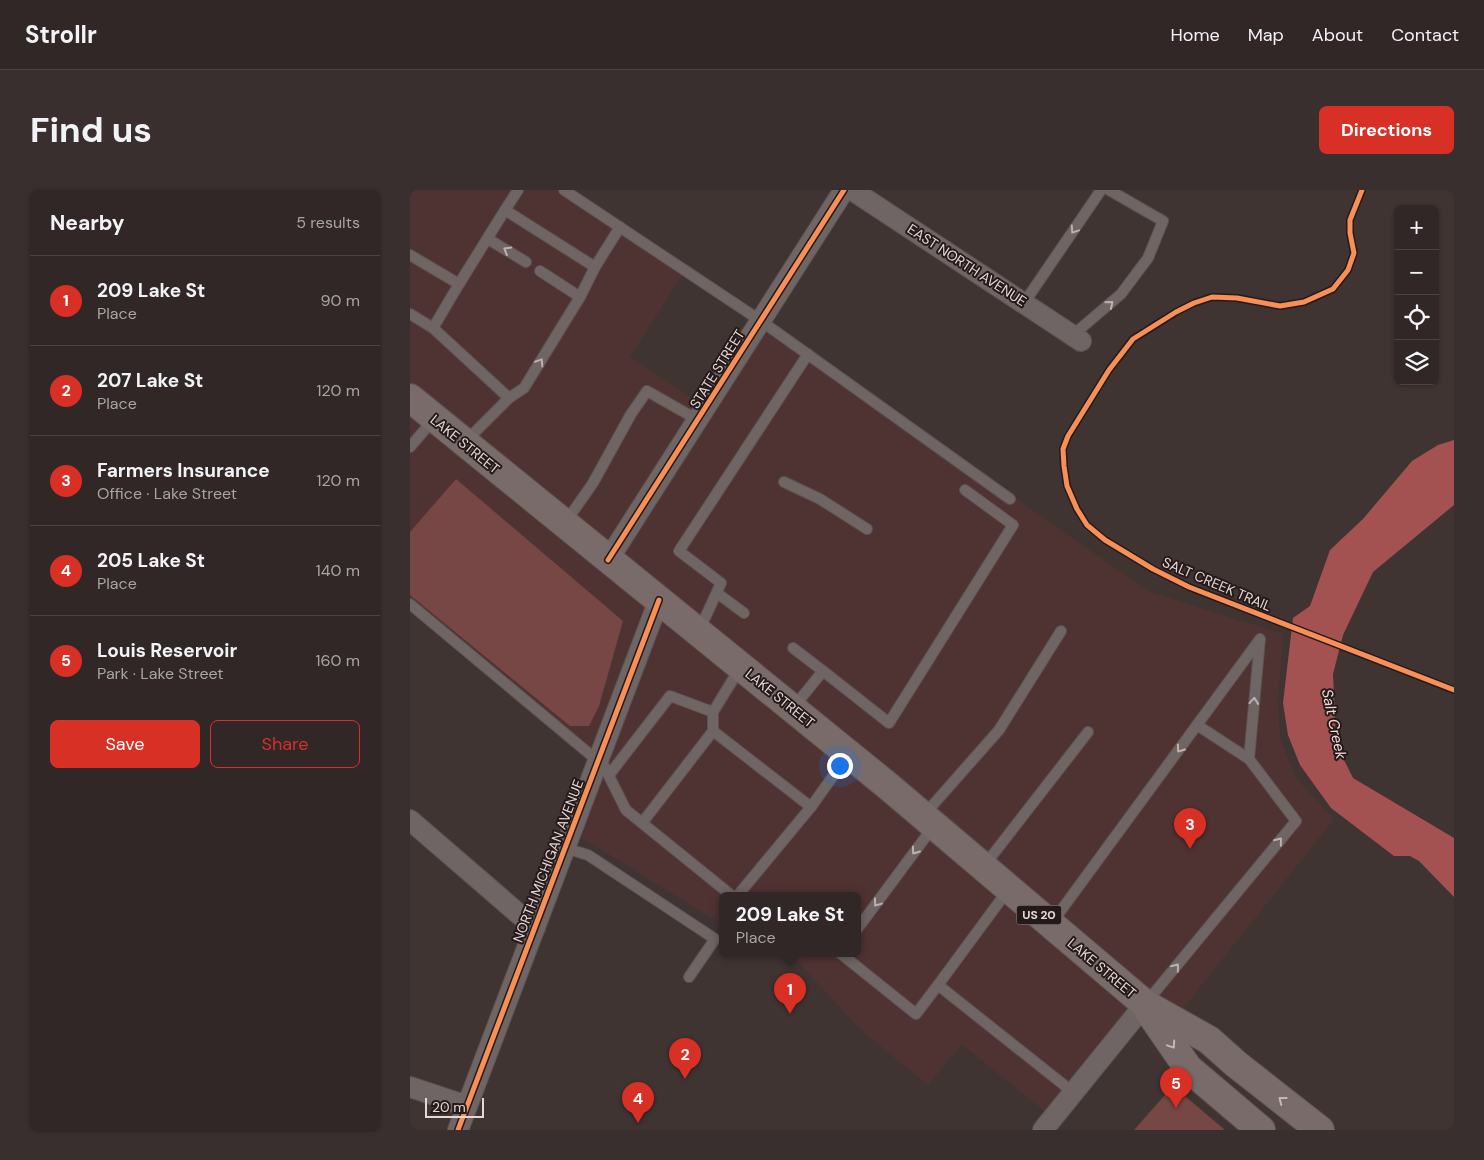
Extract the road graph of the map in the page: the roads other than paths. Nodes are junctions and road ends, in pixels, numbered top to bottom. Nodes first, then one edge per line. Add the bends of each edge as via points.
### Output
1 (518, 190) edge
2 (564, 190) edge
3 (844, 190) edge
4 (852, 190) edge
5 (1101, 190) edge
6 (1109, 190) edge
7 (505, 210) junction
8 (620, 227) junction
9 (488, 238) junction
10 (410, 255) edge
11 (526, 262) dead end
12 (595, 267) junction
13 (540, 271) dead end
14 (459, 284) junction
15 (580, 297) junction
16 (1024, 303) junction
17 (410, 314) edge
18 (761, 321) junction
19 (433, 328) junction
20 (1077, 338) joint
21 (808, 354) junction
22 (410, 398) edge
23 (509, 398) junction
24 (435, 418) junction
25 (698, 420) junction
26 (464, 443) junction
27 (410, 447) edge
28 (784, 482) dead end
29 (965, 490) dead end
30 (1010, 499) dead end
31 (565, 524) junction
32 (867, 529) dead end
33 (608, 560) junction
34 (717, 593) junction
35 (659, 600) junction
36 (410, 604) edge
37 (744, 613) dead end
38 (1061, 631) dead end
39 (699, 632) junction
40 (793, 648) dead end
41 (741, 666) junction
42 (823, 671) junction
43 (792, 708) junction
44 (712, 712) junction
45 (1197, 725) junction
46 (713, 731) junction
47 (1088, 732) dead end
48 (848, 754) junction
49 (1249, 759) junction
50 (603, 768) junction
51 (811, 807) junction
52 (410, 820) edge
53 (928, 821) junction
54 (642, 823) junction
55 (565, 848) junction
56 (983, 867) junction
57 (1008, 889) junction
58 (727, 892) edge
59 (740, 892) edge
60 (861, 923) edge
61 (1051, 925) junction
62 (535, 928) junction
63 (845, 957) edge
64 (689, 977) dead end
65 (938, 985) junction
66 (1145, 1004) junction
67 (410, 1087) edge
68 (1074, 1093) junction
69 (467, 1106) junction
70 (458, 1130) edge
71 (1043, 1130) edge
72 (1261, 1130) edge
73 (1320, 1130) edge

1 - 7 lane
2 - 8 lane
3 - 18 street, STATE STREET
4 - 16 street, EAST NORTH AVENUE
5 -> 16 lane
20 -> 6 lane via 1121,294 1148,258 1163,221
7 - 9 lane
7 - 12 lane
8 - 12 lane
8 - 18 lane
11 -> 9 lane
9 - 14 lane
10 - 14 lane
12 - 15 lane
13 - 15 lane
14 - 19 lane
23 -> 15 lane via 524,388
16 - 20 street, EAST NORTH AVENUE
17 - 19 lane
18 - 21 lane
18 - 25 street, STATE STREET
19 - 23 lane
21 - 30 lane
21 - 34 lane via 679,551 722,583
22 - 24 main road, LAKE STREET / US 20
23 - 26 lane
24 - 26 main road, LAKE STREET / US 20
24 - 27 lane
25 - 31 lane via 647,391
25 - 33 street, STATE STREET
26 - 31 main road, LAKE STREET / US 20
28 - 32 lane via 820,499
29 - 42 lane via 1013,525 889,723
31 - 33 main road, LAKE STREET / US 20
33 - 35 main road, LAKE STREET / US 20
34 - 37 lane
34 - 39 lane
35 - 39 main road, LAKE STREET / US 20
35 - 50 street, NORTH MICHIGAN AVENUE
36 - 50 lane
38 - 53 lane via 998,730
39 - 41 main road, LAKE STREET / US 20
40 - 42 lane
41 - 43 main road, LAKE STREET / US 20
41 - 44 lane
42 - 43 lane
43 - 48 main road, LAKE STREET / US 20
44 - 46 lane
44 - 50 lane via 670,696
45 - 49 lane
49 -> 45 lane via 1260,639
45 -> 61 lane
46 - 51 lane
46 - 54 lane
47 - 56 lane
48 - 51 lane
48 - 53 main road, LAKE STREET / US 20
66 -> 49 lane via 1296,821
50 - 54 lane via 626,810
50 - 55 street, NORTH MICHIGAN AVENUE
51 - 59 lane
52 - 62 street
53 - 56 main road, LAKE STREET / US 20
53 -> 60 lane
54 - 58 lane
55 - 62 street, NORTH MICHIGAN AVENUE
55 - 64 lane via 588,855 715,939
56 - 57 main road, LAKE STREET / US 20
57 - 61 main road, LAKE STREET / US 20
57 - 65 lane
61 - 66 main road, LAKE STREET / US 20
62 - 69 street, NORTH MICHIGAN AVENUE
63 - 65 lane via 916,1014
65 - 68 lane
66 - 68 street
66 -> 72 main road, LAKE STREET / US 20 via 1188,1068
73 -> 66 main road, LAKE STREET / US 20 via 1209,1040
67 - 69 street
68 - 71 street
69 - 70 street, NORTH MICHIGAN AVENUE

